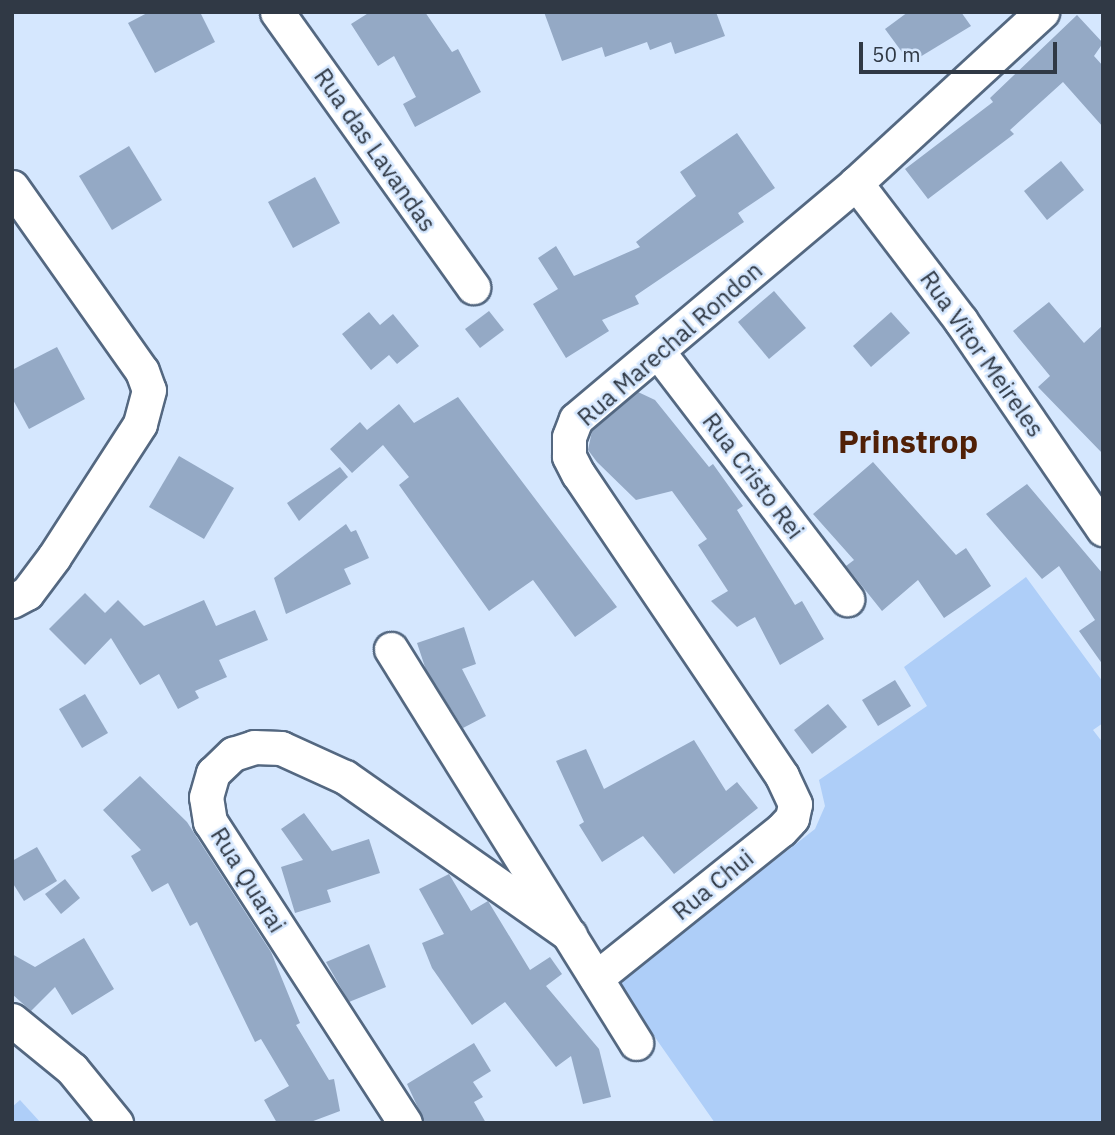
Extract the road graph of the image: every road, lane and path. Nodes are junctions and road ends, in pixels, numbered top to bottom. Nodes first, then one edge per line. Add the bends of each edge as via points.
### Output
1 (277, 12) edge
2 (1042, 12) edge
3 (856, 183) junction
4 (12, 187) edge
5 (472, 287) dead end
6 (659, 353) junction
7 (1103, 529) edge
8 (847, 599) dead end
9 (12, 601) edge
10 (391, 649) dead end
11 (782, 776) joint
12 (570, 935) junction
13 (596, 978) junction
14 (12, 1020) edge
15 (636, 1043) dead end
16 (116, 1123) edge
17 (405, 1123) edge

1 - 5 street, Rua das Lavandas
2 - 3 street, Rua Marechal Rondon
3 - 6 street, Rua Marechal Rondon
3 - 7 street, Rua Vitor Meireles via 961,321
4 - 9 street via 142,371 149,390 140,424 54,556 27,593
6 - 8 street, Rua Cristo Rei
6 - 11 street, Rua Marechal Rondon via 576,419 569,437 569,456
10 - 12 street
11 - 13 street, Rua Chui via 794,804 792,818 782,830
12 - 13 street
12 - 17 street, Rua Quarai via 396,809 323,767 281,748 254,747 233,754 213,773 206,797 215,831
13 - 15 street
14 - 16 street via 72,1069

